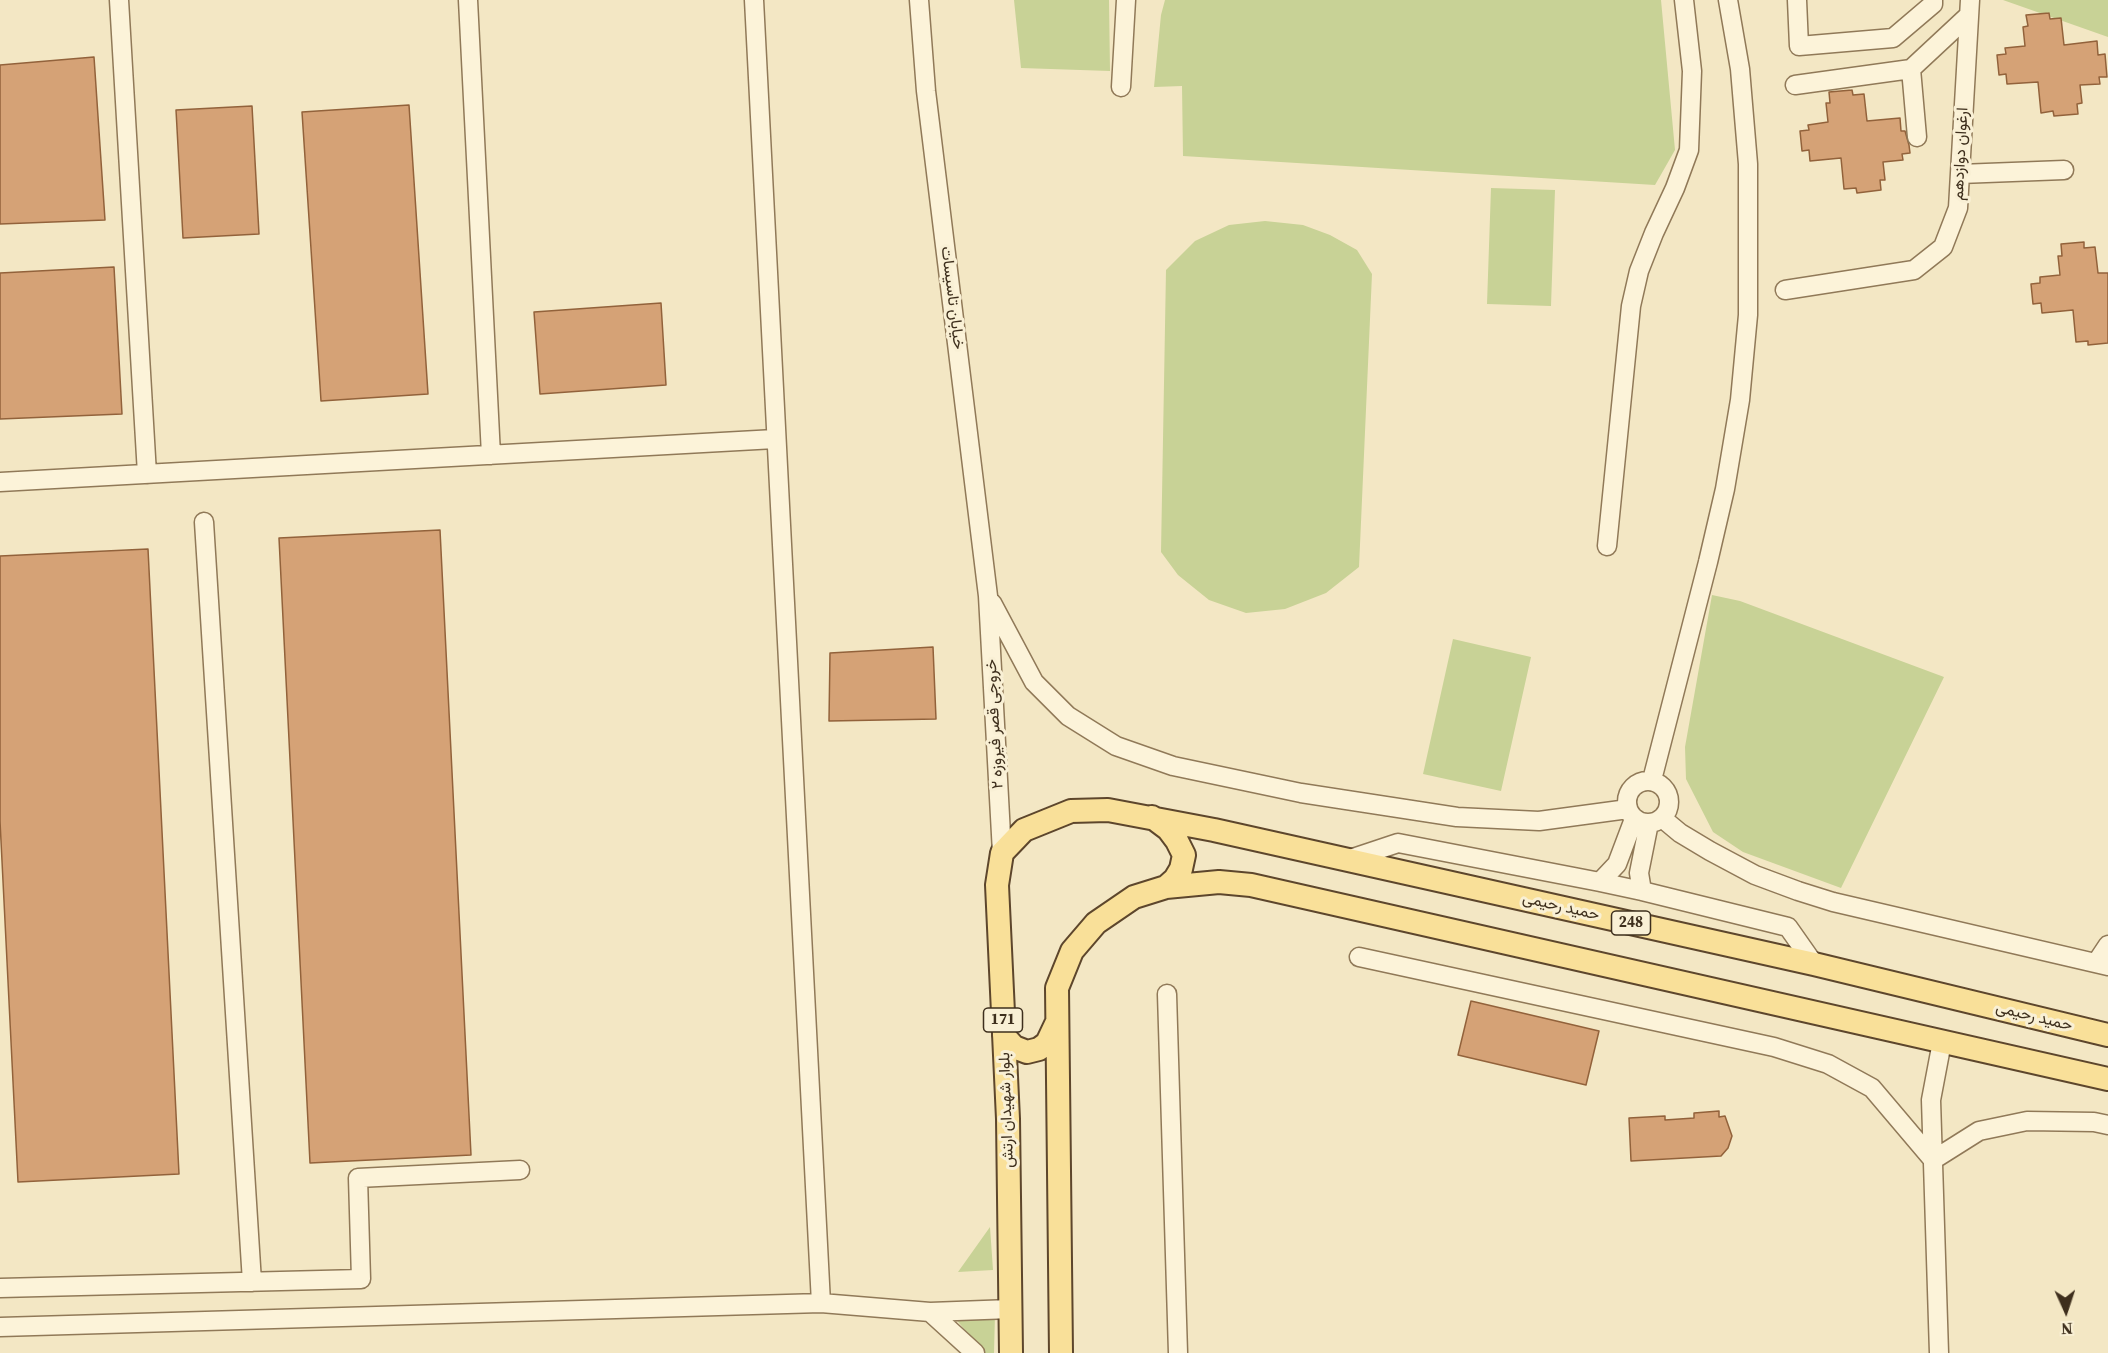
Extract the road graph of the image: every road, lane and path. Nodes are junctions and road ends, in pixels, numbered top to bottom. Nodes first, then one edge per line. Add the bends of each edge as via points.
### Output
1 (119, 0) edge
2 (468, 0) edge
3 (754, 0) edge
4 (919, 0) edge
5 (1126, 0) edge
6 (1684, 0) edge
7 (1728, 0) edge
8 (1797, 0) edge
9 (1933, 0) edge
10 (1970, 7) edge
11 (1911, 69) junction
12 (1794, 85) dead end
13 (1121, 87) dead end
14 (1917, 137) dead end
15 (2064, 170) dead end
16 (1960, 174) junction
17 (1785, 291) dead end
18 (776, 439) junction
19 (491, 455) junction
20 (147, 474) junction
21 (0, 482) edge
22 (204, 522) dead end
23 (1607, 546) dead end
24 (988, 596) junction
25 (1652, 780) junction
26 (1152, 817) junction
27 (1643, 817) junction
28 (1002, 853) junction
29 (1347, 860) junction
30 (1600, 882) junction
31 (1166, 887) junction
32 (1642, 891) junction
33 (2108, 945) edge
34 (1359, 957) dead end
35 (1814, 964) junction
36 (2102, 964) edge
37 (1167, 994) dead end
38 (1056, 1024) junction
39 (2108, 1035) edge
40 (1004, 1036) junction
41 (1942, 1042) junction
42 (2108, 1079) edge
43 (2108, 1125) edge
44 (1933, 1160) junction
45 (520, 1170) dead end
46 (252, 1282) junction
47 (0, 1288) edge
48 (820, 1303) junction
49 (1011, 1309) junction
50 (930, 1312) junction
51 (0, 1327) edge
52 (975, 1353) edge
53 (1011, 1353) edge
54 (1061, 1353) edge
55 (1178, 1353) edge
56 (1939, 1353) edge

1 - 20 street
2 - 19 street
3 - 18 street
4 - 24 street, خیابان تاسیسات via 926,91
5 - 13 street
6 - 23 street via 1692,71 1689,150 1639,271 1631,306
7 - 25 street via 1740,69 1748,164 1748,315 1740,400 1725,489
8 - 9 street via 1799,46 1893,38
10 - 11 street
10 - 16 street, ارغوان دوازدهم
11 - 12 street
11 - 14 street
15 - 16 street
16 - 17 street, ارغوان دوازدهم via 1958,208 1943,247 1914,270
18 - 19 street
18 - 48 street
19 - 20 street
20 - 21 street
22 - 46 street
24 - 27 street via 1034,682 1068,716 1116,746 1173,766 1301,793 1457,817 1539,821
24 - 28 street, خروجی قصر فیروزه ۲
25 - 27 street via 1632,788 1627,802
25 - 27 street via 1664,787 1669,807
26 - 28 main road via 1108,810 1071,811 1024,830
26 - 29 main road, حمید رحیمی / 248
26 - 31 main road via 1168,829 1184,855 1181,869
27 - 30 street via 1617,864
27 - 32 street
27 - 36 street via 1755,875 1798,891
28 - 40 main road, بلوار شهیدان ارتش / 171 via 997,885
29 - 30 street via 1398,843
29 - 35 main road, حمید رحیمی / 248
30 - 32 street
31 - 38 main road via 1134,897 1096,923 1072,951 1057,988
31 - 41 main road via 1219,882 1251,885
32 - 35 street via 1788,927
33 - 36 street
34 - 44 street via 1774,1047 1828,1064 1872,1088
35 - 39 main road, حمید رحیمی / 248
37 - 55 street
38 - 40 main road via 1047,1043 1027,1052 1014,1047
38 - 54 main road
40 - 49 main road, بلوار شهیدان ارتش / 171
41 - 42 main road
41 - 44 street via 1931,1100
43 - 44 street via 2027,1121 1979,1131
44 - 56 street
45 - 46 street via 358,1178 361,1279
46 - 47 street
48 - 50 street
48 - 51 street
49 - 50 street
49 - 53 main road, بلوار شهیدان ارتش / 171
50 - 52 street

